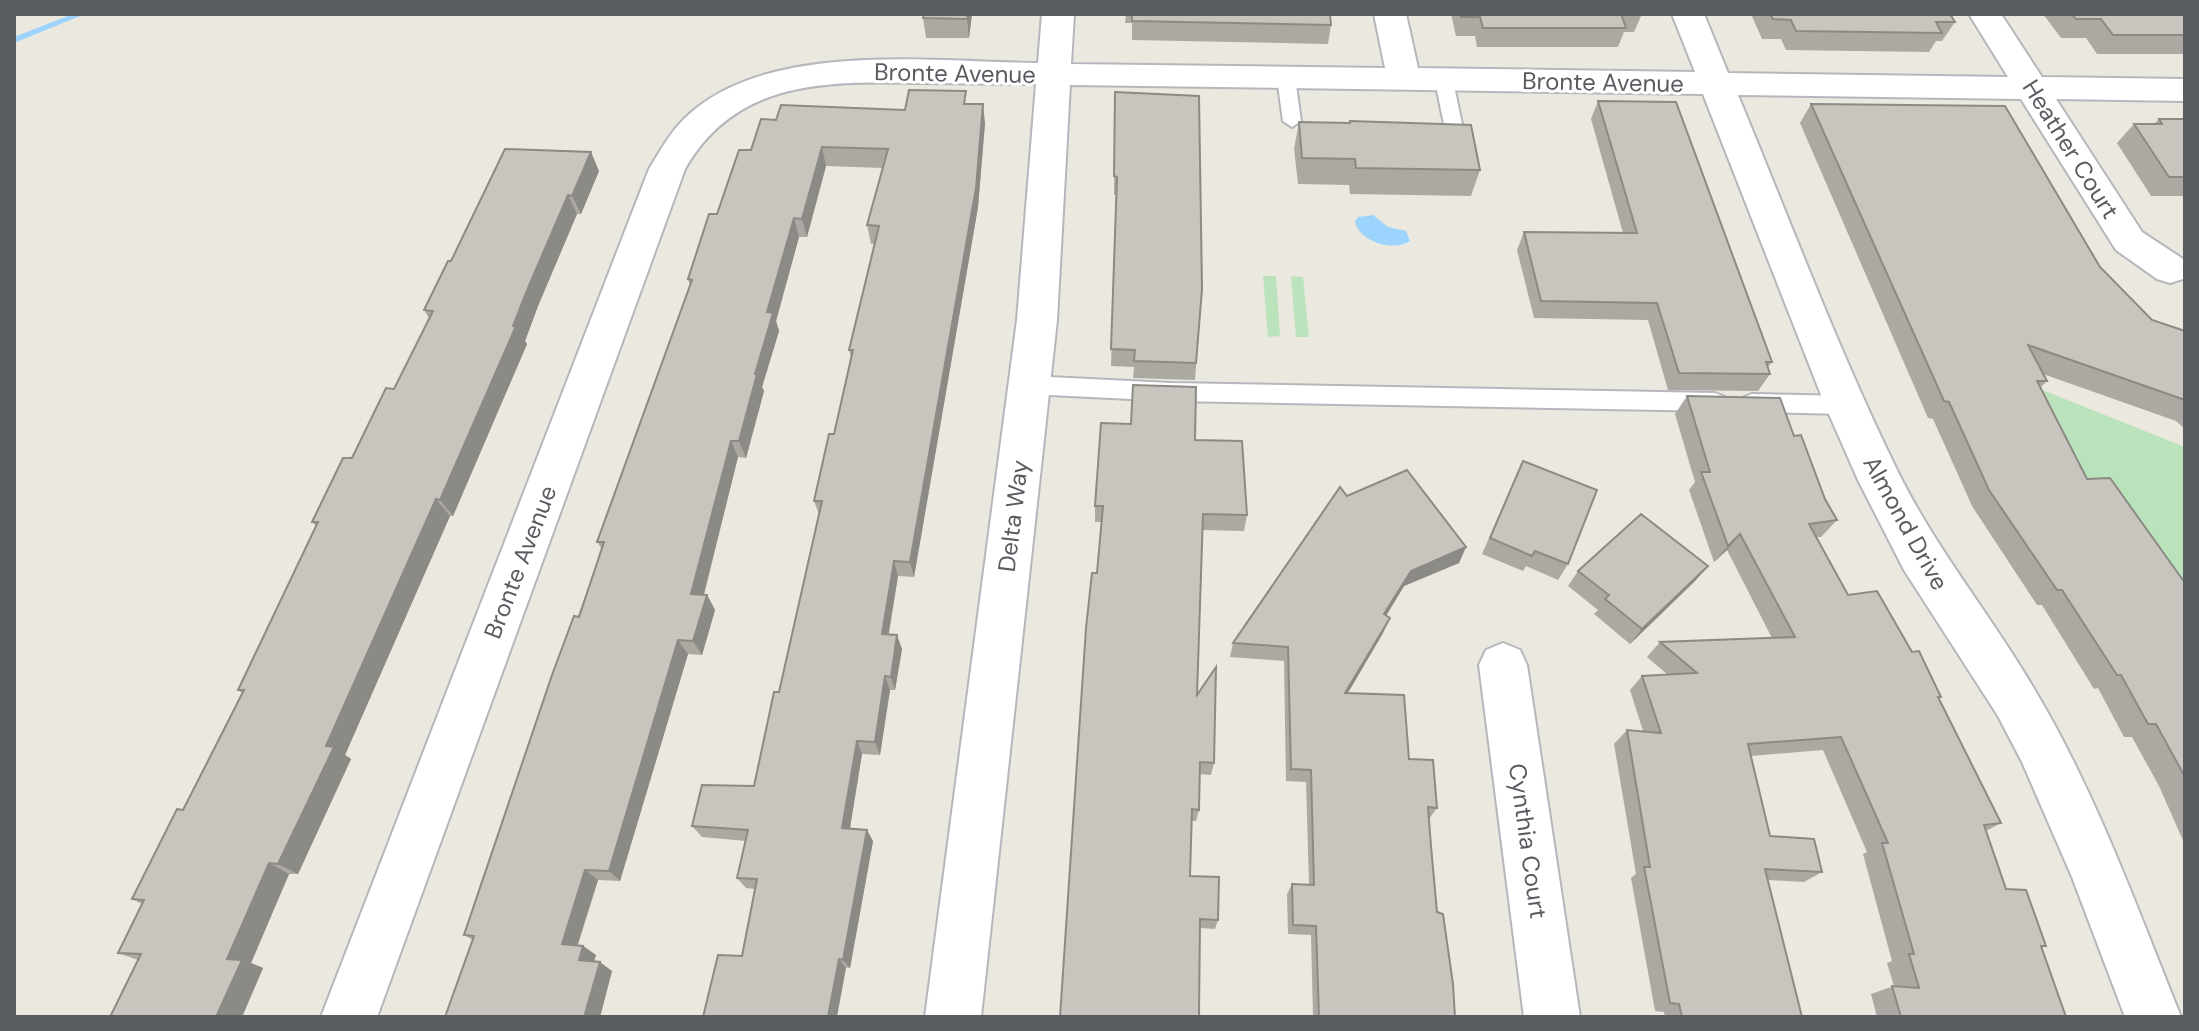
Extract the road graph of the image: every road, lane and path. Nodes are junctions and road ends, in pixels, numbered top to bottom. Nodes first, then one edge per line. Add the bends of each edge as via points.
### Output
1 (1058, 14) edge
2 (1390, 14) edge
3 (1688, 14) edge
4 (1985, 14) edge
5 (1054, 74) junction
6 (1286, 78) junction
7 (1404, 80) junction
8 (1444, 81) junction
9 (1715, 84) junction
10 (2032, 87) junction
11 (2185, 90) edge
12 (1292, 121) dead end
13 (1453, 124) edge
14 (2170, 269) dead end
15 (1029, 385) junction
16 (1846, 405) junction
17 (1503, 665) dead end
18 (349, 1017) edge
19 (953, 1017) edge
20 (1552, 1017) edge
21 (2153, 1017) edge

1 - 5 street, Delta Way
2 - 7 street
3 - 9 street, Almond Drive
4 - 10 street, Heather Court
5 - 6 street, Bronte Avenue
5 - 15 street, Delta Way
5 - 18 street, Bronte Avenue via 839,71 794,78 723,106 676,150
6 - 7 street, Bronte Avenue
6 - 12 lane
7 - 8 street, Bronte Avenue
8 - 9 street, Bronte Avenue
8 - 13 lane
9 - 10 street, Bronte Avenue
9 - 16 street, Almond Drive
10 - 11 street, Bronte Avenue
10 - 14 street, Heather Court via 2129,241
15 - 16 lane via 1187,393
15 - 19 street, Delta Way
16 - 21 street, Almond Drive via 1920,556 2040,746
17 - 20 street, Cynthia Court

